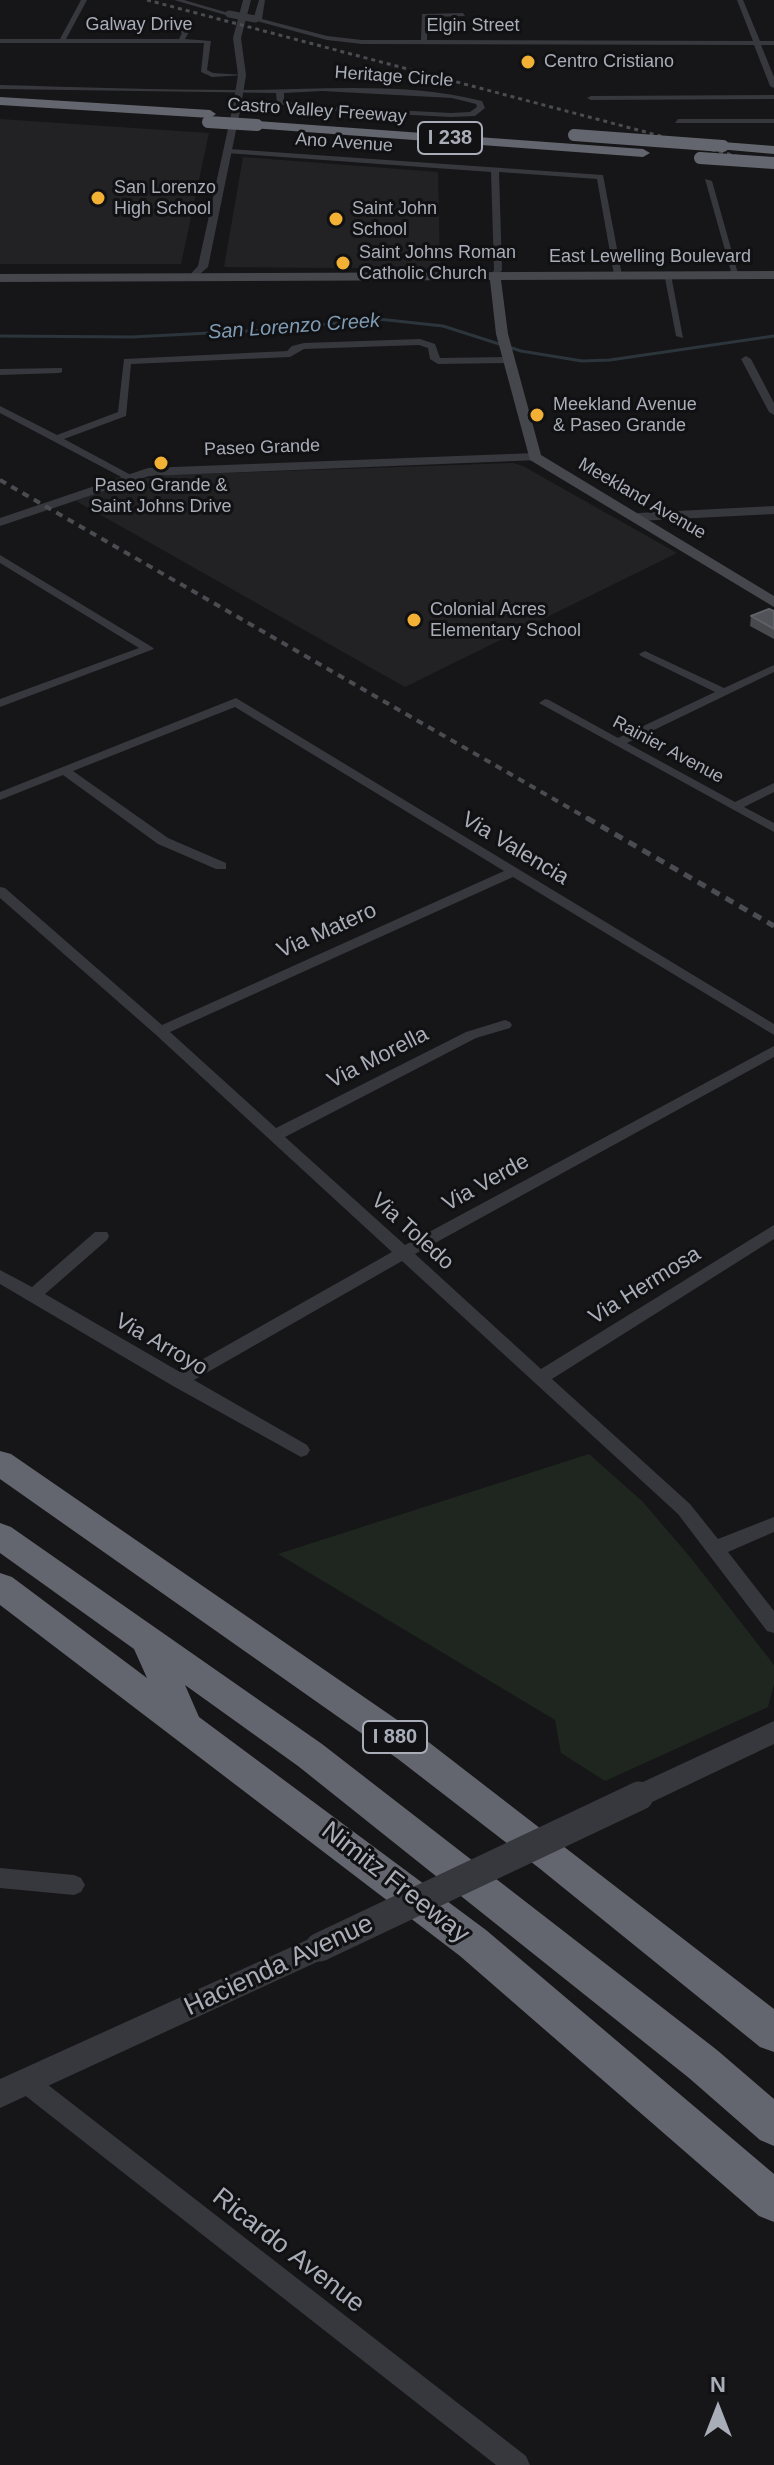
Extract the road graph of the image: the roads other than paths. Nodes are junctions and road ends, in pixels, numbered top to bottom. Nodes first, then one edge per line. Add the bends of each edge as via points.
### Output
1 (84, 0) edge
2 (177, 0) edge
3 (247, 0) edge
4 (262, 0) edge
5 (740, 0) edge
6 (463, 15) dead end
7 (256, 20) junction
8 (183, 22) dead end
9 (0, 41) edge
10 (62, 41) junction
11 (181, 41) junction
12 (424, 42) junction
13 (756, 43) junction
14 (774, 43) edge
15 (242, 75) junction
16 (774, 86) edge
17 (0, 87) edge
18 (280, 91) junction
19 (239, 92) junction
20 (774, 97) edge
21 (591, 98) dead end
22 (0, 101) edge
23 (0, 108) edge
24 (209, 118) junction
25 (257, 121) junction
26 (678, 121) dead end
27 (774, 121) edge
28 (774, 150) edge
29 (229, 151) junction
30 (774, 163) edge
31 (495, 170) junction
32 (708, 181) dead end
33 (0, 275) edge
34 (195, 275) junction
35 (618, 275) junction
36 (667, 275) junction
37 (736, 275) junction
38 (774, 275) edge
39 (495, 276) junction
40 (680, 336) dead end
41 (507, 357) junction
42 (746, 359) dead end
43 (59, 370) dead end
44 (0, 372) edge
45 (0, 409) edge
46 (774, 412) edge
47 (56, 439) junction
48 (535, 457) junction
49 (127, 477) junction
50 (774, 510) edge
51 (638, 517) junction
52 (0, 522) edge
53 (0, 558) edge
54 (774, 602) edge
55 (645, 654) dead end
56 (774, 668) edge
57 (724, 692) junction
58 (0, 703) edge
59 (545, 703) dead end
60 (618, 743) junction
61 (66, 772) junction
62 (774, 787) edge
63 (0, 796) edge
64 (736, 806) junction
65 (774, 828) edge
66 (221, 866) dead end
67 (512, 872) junction
68 (0, 891) edge
69 (505, 1025) dead end
70 (774, 1030) edge
71 (160, 1031) junction
72 (774, 1051) edge
73 (274, 1136) junction
74 (774, 1231) edge
75 (101, 1236) dead end
76 (403, 1254) junction
77 (0, 1276) edge
78 (32, 1296) junction
79 (540, 1378) junction
80 (179, 1381) junction
81 (301, 1450) dead end
82 (0, 1463) edge
83 (774, 1524) edge
84 (0, 1536) edge
85 (717, 1548) junction
86 (0, 1587) edge
87 (774, 1625) edge
88 (145, 1639) junction
89 (184, 1722) junction
90 (774, 1732) edge
91 (0, 1878) edge
92 (74, 1885) dead end
93 (774, 2033) edge
94 (26, 2082) junction
95 (0, 2094) edge
96 (774, 2126) edge
97 (774, 2201) edge
98 (517, 2465) edge

1 - 10 street
2 - 7 street, Elgin Street, bridge
3 - 15 street via 237,38
4 - 7 street
5 - 13 street
6 - 12 street via 424,15
7 - 12 street, Elgin Street via 337,40
8 - 11 street via 181,30 186,32
9 - 10 street, Galway Drive
10 - 11 street, Galway Drive
11 - 15 street, Galway Drive via 208,41 202,69 206,73
12 - 13 street, Elgin Street
13 - 14 street, Elgin Street
13 - 16 street
15 - 19 street
17 - 19 street, Heritage Circle
18 - 18 street, Heritage Circle via 452,96 481,108 451,115 297,107 280,101
18 - 19 street, Heritage Circle
19 - 29 street
20 - 21 street
22 - 24 highway, Castro Valley Freeway / I 238
23 - 24 highway, Castro Valley Freeway / I 238
24 - 25 highway, Castro Valley Freeway / I 238, bridge
25 - 28 highway, Castro Valley Freeway / I 238, bridge
25 - 30 highway, Castro Valley Freeway / I 238, bridge
26 - 27 street
29 - 31 street, Ano Avenue
29 - 34 street via 203,268
31 - 35 street, Ano Avenue via 600,177
31 - 39 street
32 - 37 street
33 - 34 main road, East Lewelling Boulevard
34 - 39 main road, East Lewelling Boulevard
35 - 36 main road, East Lewelling Boulevard
35 - 39 main road, East Lewelling Boulevard
36 - 37 main road, East Lewelling Boulevard
36 - 40 street
37 - 38 main road, East Lewelling Boulevard
39 - 41 main road
41 - 47 street via 438,361 432,346 420,342 127,361 123,414
41 - 48 main road
42 - 46 street
43 - 44 street
45 - 47 street
47 - 49 street
48 - 49 street, Paseo Grande via 172,469
48 - 51 main road, Meekland Avenue
49 - 52 street, Paseo Grande
50 - 51 street
51 - 54 main road, Meekland Avenue
53 - 58 street via 148,649
55 - 57 street
56 - 57 street
57 - 60 street
59 - 60 street, Rainier Avenue
60 - 64 street, Rainier Avenue
61 - 63 street
61 - 66 street via 163,841
61 - 67 street, Via Valencia via 236,702
62 - 64 street
64 - 65 street, Rainier Avenue
67 - 70 street, Via Valencia
67 - 71 street, Via Matero
68 - 71 street, Via Toledo
69 - 73 street, Via Morella via 471,1035
71 - 73 street, Via Toledo
72 - 76 street, Via Verde
73 - 76 street, Via Toledo
74 - 79 street, Via Hermosa
75 - 78 street
76 - 79 street, Via Toledo
76 - 80 street, Via Verde
77 - 78 street, Via Arroyo
78 - 80 street, Via Arroyo
79 - 85 street, Via Toledo via 684,1509
80 - 81 street, Via Arroyo
82 - 93 highway, I 880 via 410,1748
83 - 85 street
84 - 88 highway
85 - 87 street, Via Toledo
86 - 89 highway, Nimitz Freeway
88 - 89 highway
88 - 96 highway via 310,1755 703,2064
89 - 97 highway, Nimitz Freeway via 473,1943
90 - 94 street, Hacienda Avenue, bridge
91 - 92 street
94 - 95 street, Hacienda Avenue
94 - 98 street, Ricardo Avenue

